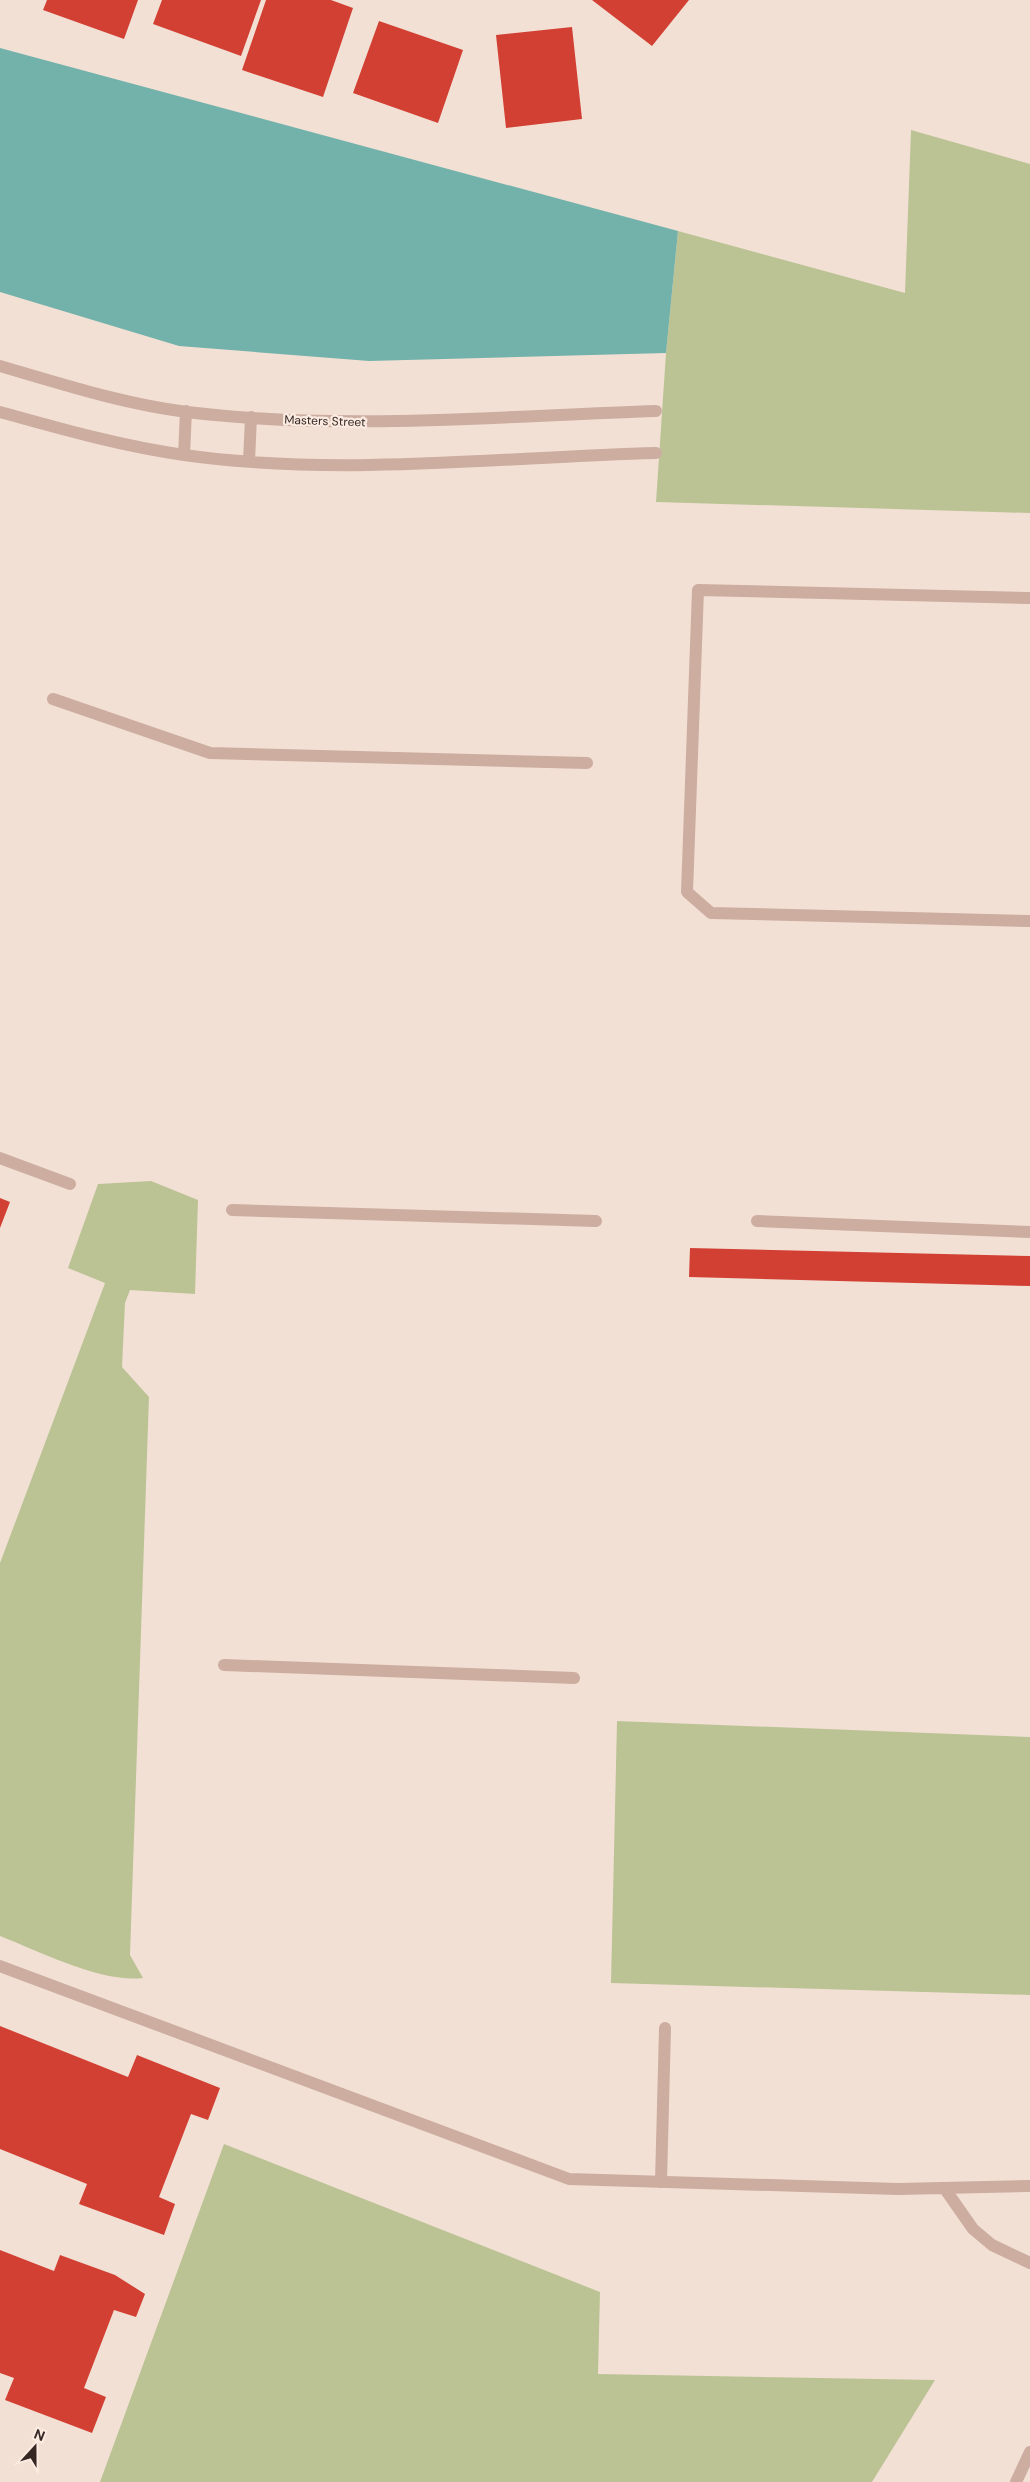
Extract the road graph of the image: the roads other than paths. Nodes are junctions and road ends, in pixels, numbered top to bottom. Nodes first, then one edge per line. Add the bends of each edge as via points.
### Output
1 (0, 366) edge
2 (656, 411) dead end
3 (0, 412) edge
4 (186, 412) junction
5 (251, 418) junction
6 (656, 453) dead end
7 (184, 455) junction
8 (249, 461) junction
9 (1030, 598) edge
10 (53, 699) dead end
11 (587, 762) dead end
12 (1030, 921) edge
13 (0, 1158) edge
14 (70, 1184) dead end
15 (232, 1210) dead end
16 (757, 1220) dead end
17 (596, 1221) dead end
18 (1030, 1232) edge
19 (224, 1665) dead end
20 (574, 1678) dead end
21 (0, 1966) edge
22 (665, 2028) dead end
23 (661, 2182) junction
24 (1030, 2186) edge
25 (945, 2189) junction
26 (1030, 2263) edge
27 (1030, 2452) edge
28 (1016, 2482) edge

1 - 4 street, Masters Street via 105,397
2 - 5 street, Masters Street via 440,422
3 - 7 street via 85,437
4 - 5 street, Masters Street
4 - 7 street
5 - 8 street
6 - 8 street via 445,465 340,466
7 - 8 street
9 - 12 street via 698,590 687,892 711,913
10 - 11 street via 210,754
13 - 14 street
15 - 17 street
16 - 18 street
19 - 20 street
21 - 23 street via 569,2179
22 - 23 street
23 - 25 street
24 - 25 street
25 - 26 street via 974,2229 992,2245
27 - 28 street

